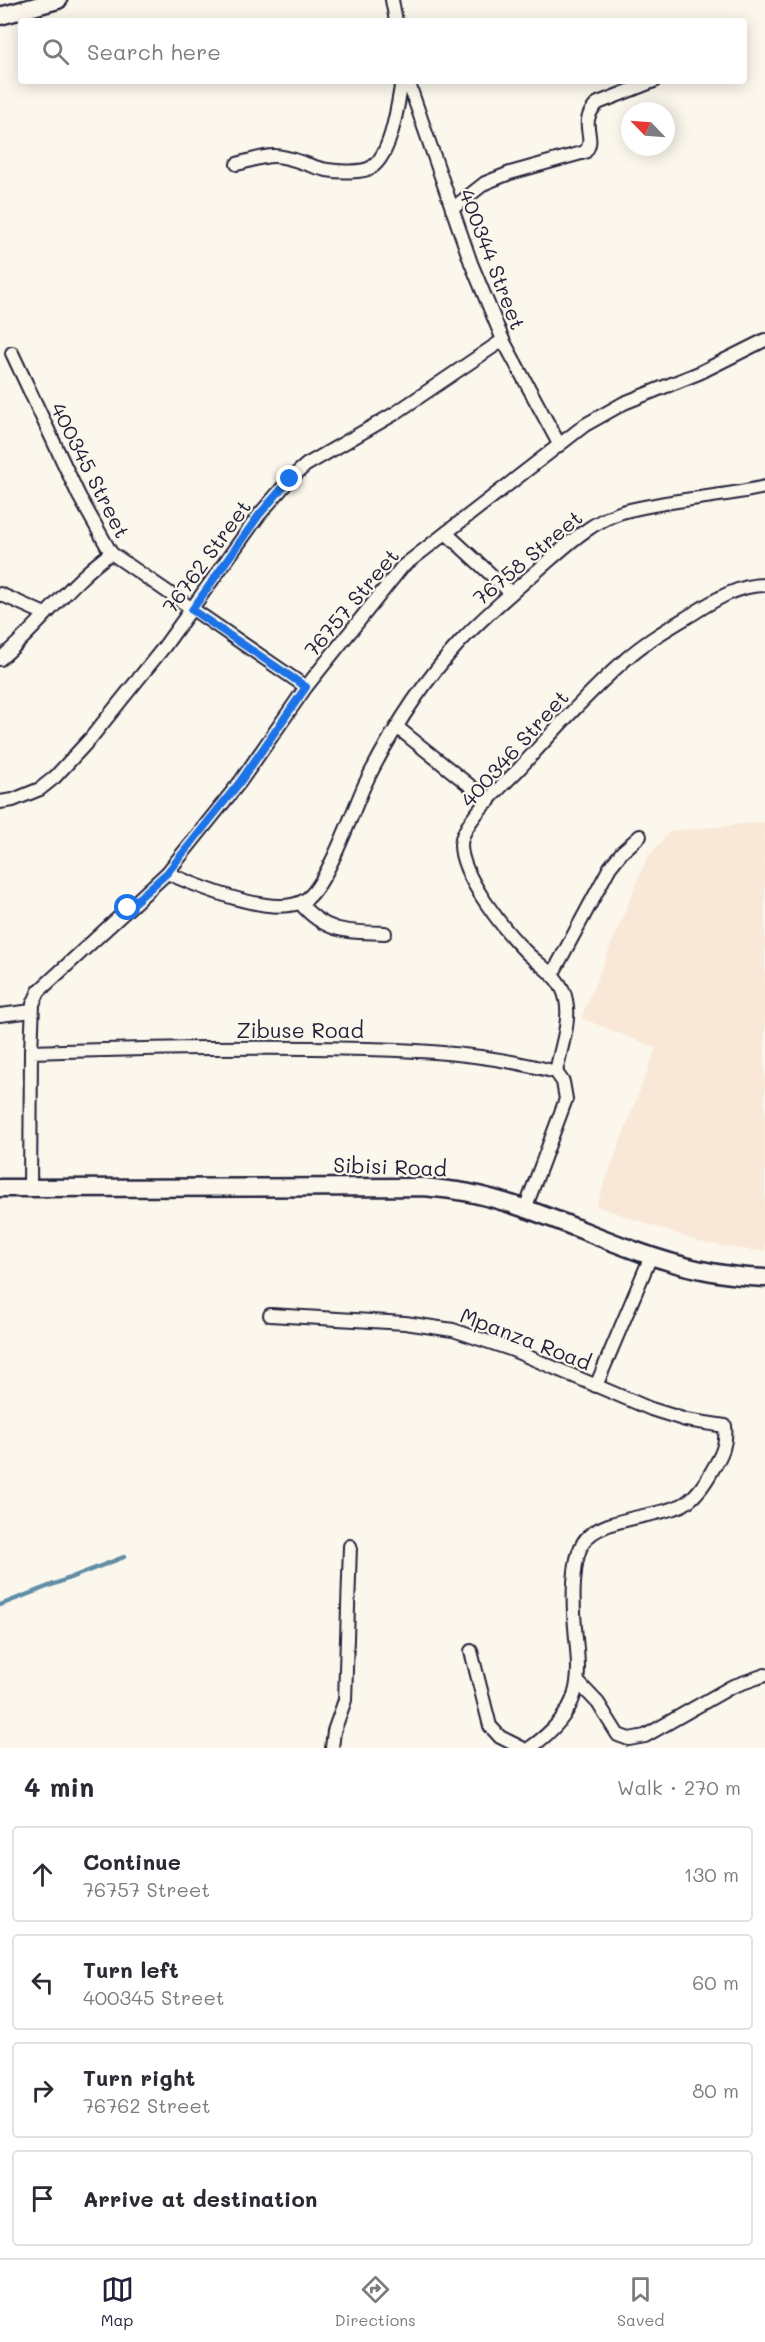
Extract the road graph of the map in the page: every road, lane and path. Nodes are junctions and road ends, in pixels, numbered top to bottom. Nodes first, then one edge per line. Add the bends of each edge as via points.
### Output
1 (58, 0) edge
2 (392, 0) edge
3 (0, 16) edge
4 (395, 18) edge
5 (401, 84) edge
6 (409, 84) edge
7 (646, 84) edge
8 (237, 164) dead end
9 (452, 209) junction
10 (503, 340) junction
11 (765, 340) edge
12 (12, 352) dead end
13 (559, 444) junction
14 (765, 487) edge
15 (446, 533) junction
16 (111, 553) junction
17 (765, 585) edge
18 (511, 593) junction
19 (0, 594) edge
20 (192, 610) junction
21 (45, 614) junction
22 (0, 659) edge
23 (306, 687) junction
24 (398, 728) junction
25 (489, 801) junction
26 (0, 802) edge
27 (640, 836) dead end
28 (167, 873) junction
29 (300, 903) junction
30 (385, 933) dead end
31 (552, 975) junction
32 (32, 1011) junction
33 (0, 1015) edge
34 (31, 1052) junction
35 (556, 1072) junction
36 (0, 1188) edge
37 (30, 1188) junction
38 (525, 1209) junction
39 (651, 1256) junction
40 (765, 1278) edge
41 (270, 1315) dead end
42 (596, 1386) junction
43 (350, 1546) dead end
44 (471, 1651) dead end
45 (765, 1675) edge
46 (578, 1682) junction
47 (332, 1748) edge
48 (522, 1748) edge
49 (530, 1748) edge

1 - 3 street
2 - 4 street
5 - 8 street via 386,146 371,168 328,170 273,156
6 - 9 street, 400344 Street
7 - 9 street via 591,109 587,120 590,145 585,152 485,183
9 - 10 street, 400344 Street
10 - 13 street, 400344 Street
10 - 20 street, 76762 Street via 394,414 298,472 259,515
11 - 13 street, 76757 Street via 699,373 624,403
12 - 16 street, 400345 Street via 79,496
13 - 15 street, 76757 Street
14 - 18 street, 76758 Street via 622,512 602,520 568,543
15 - 18 street
15 - 23 street, 76757 Street via 402,567
16 - 20 street, 400345 Street
16 - 21 street
17 - 25 street, 400346 Street via 743,588 712,602 628,657
18 - 24 street, 76758 Street via 434,672
19 - 21 street
20 - 23 street, 400345 Street
20 - 26 street, 76762 Street via 98,730 55,777 26,796
21 - 22 street
23 - 28 street, 76757 Street via 240,782
24 - 25 street
24 - 29 street, 76758 Street via 367,780 322,880 308,899
25 - 31 street, 400346 Street via 461,842 467,871 515,941
27 - 31 street via 610,867
28 - 29 street via 236,899 285,906
28 - 32 street, 76757 Street via 46,984
29 - 30 street via 312,918 331,927
31 - 35 street, 400346 Street via 563,988 567,1006
32 - 33 street
32 - 34 street, 76757 Street
34 - 35 street, Zibuse Road via 390,1049 475,1055
34 - 37 street
35 - 38 street via 563,1082 566,1099
36 - 37 street, Sibisi Road
37 - 38 street, Sibisi Road via 424,1186 474,1194
38 - 39 street, Sibisi Road
39 - 40 street, Sibisi Road via 695,1269
39 - 42 street
41 - 42 street, Mpanza Road via 405,1323 453,1330 510,1349
42 - 46 street, Mpanza Road via 686,1420 725,1426 726,1439 724,1450 701,1490 684,1503 609,1525 594,1531 584,1541 575,1572 573,1604
43 - 47 street via 345,1700
44 - 48 street via 490,1726 500,1737
45 - 46 street via 730,1687 645,1736 629,1739 618,1735 598,1702
46 - 49 street via 563,1720

